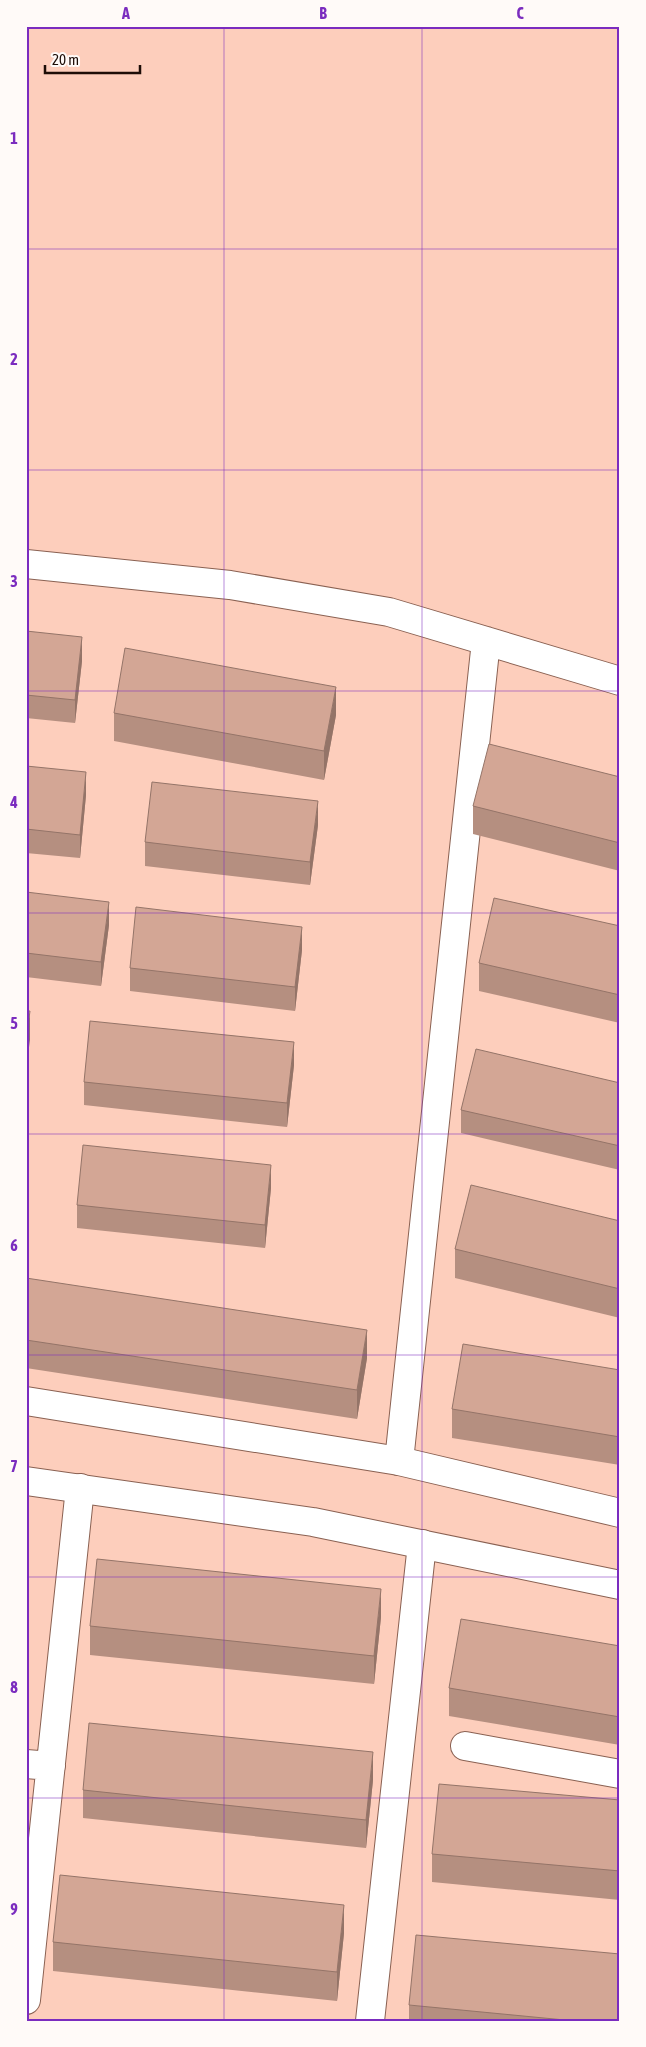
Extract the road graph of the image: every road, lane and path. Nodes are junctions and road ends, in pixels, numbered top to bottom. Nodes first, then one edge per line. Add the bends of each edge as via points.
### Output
1 (26, 564) edge
2 (486, 641) junction
3 (620, 681) edge
4 (26, 1401) edge
5 (399, 1461) junction
6 (26, 1481) edge
7 (80, 1488) junction
8 (620, 1513) edge
9 (422, 1544) junction
10 (620, 1585) edge
11 (466, 1746) dead end
12 (38, 1765) edge
13 (620, 1774) edge
14 (31, 1916) edge
15 (26, 2000) edge
16 (370, 2021) edge

1 - 2 street via 230,584 388,612
2 - 3 street
2 - 5 street
4 - 5 street
5 - 8 street
6 - 7 street
7 - 9 street via 313,1522
7 - 12 street
9 - 10 street
9 - 16 street
11 - 13 street
12 - 14 street
14 - 15 street

